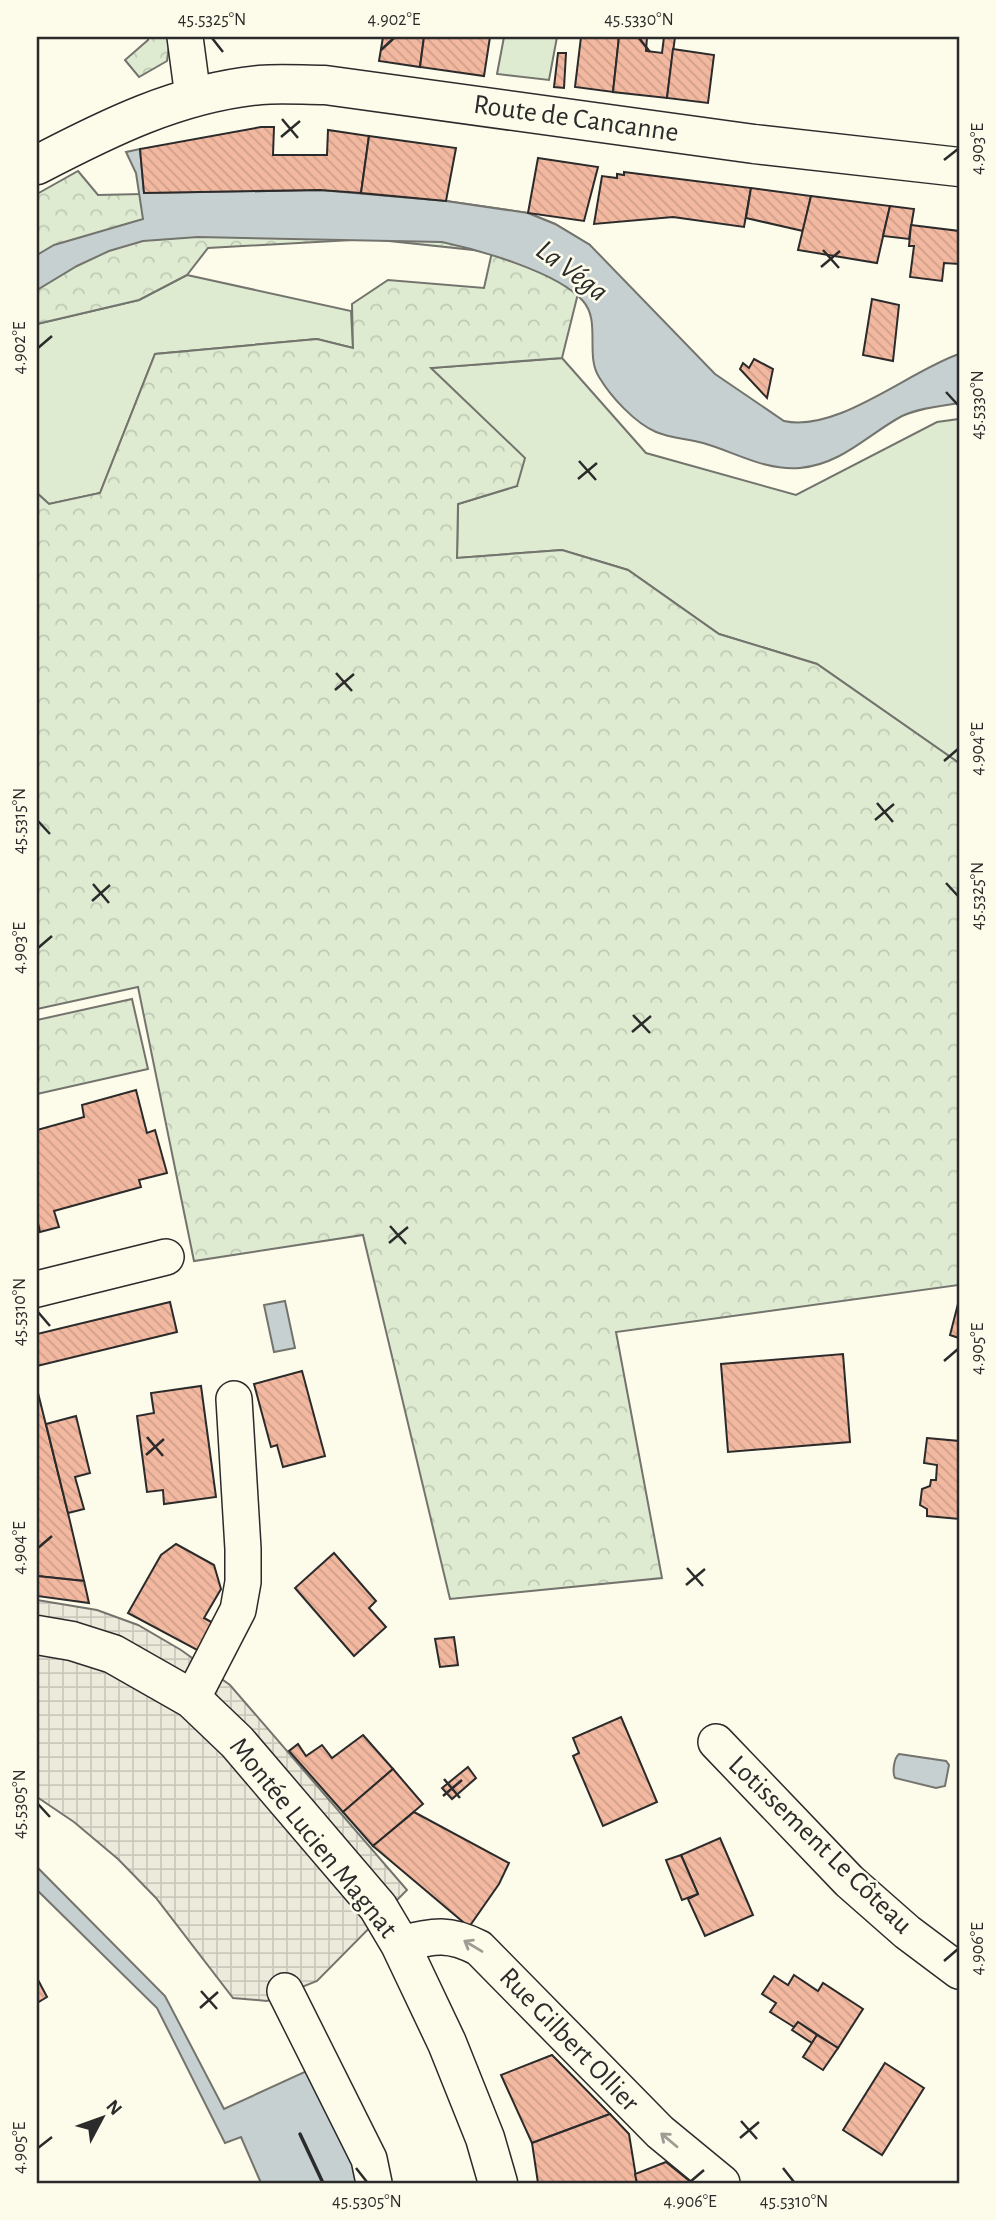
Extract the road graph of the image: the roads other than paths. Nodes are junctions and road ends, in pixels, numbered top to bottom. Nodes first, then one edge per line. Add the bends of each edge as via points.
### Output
1 (185, 37) edge
2 (192, 97) junction
3 (37, 165) edge
4 (959, 167) edge
5 (166, 1256) dead end
6 (37, 1289) edge
7 (234, 1399) dead end
8 (37, 1635) edge
9 (192, 1699) junction
10 (716, 1742) dead end
11 (400, 1944) junction
12 (959, 1971) edge
13 (285, 1991) dead end
14 (374, 2183) edge
15 (498, 2183) edge
16 (722, 2183) edge

1 - 2 street
2 - 3 main road, Route de Cancanne via 108,128
2 - 4 main road, Route de Cancanne via 260,85 325,85
5 - 6 street
7 - 9 street via 243,1583 237,1610
8 - 9 main road, Montée Lucien Magnat via 113,1654
9 - 11 main road, Montée Lucien Magnat via 237,1742 378,1908
10 - 12 street, Lotissement Le Côteau via 849,1881
11 - 15 main road, Montée Lucien Magnat via 452,2054
16 -> 11 street, Rue Gilbert Ollier via 660,2132 480,1948 460,1938 424,1938
13 - 14 street via 369,2159

